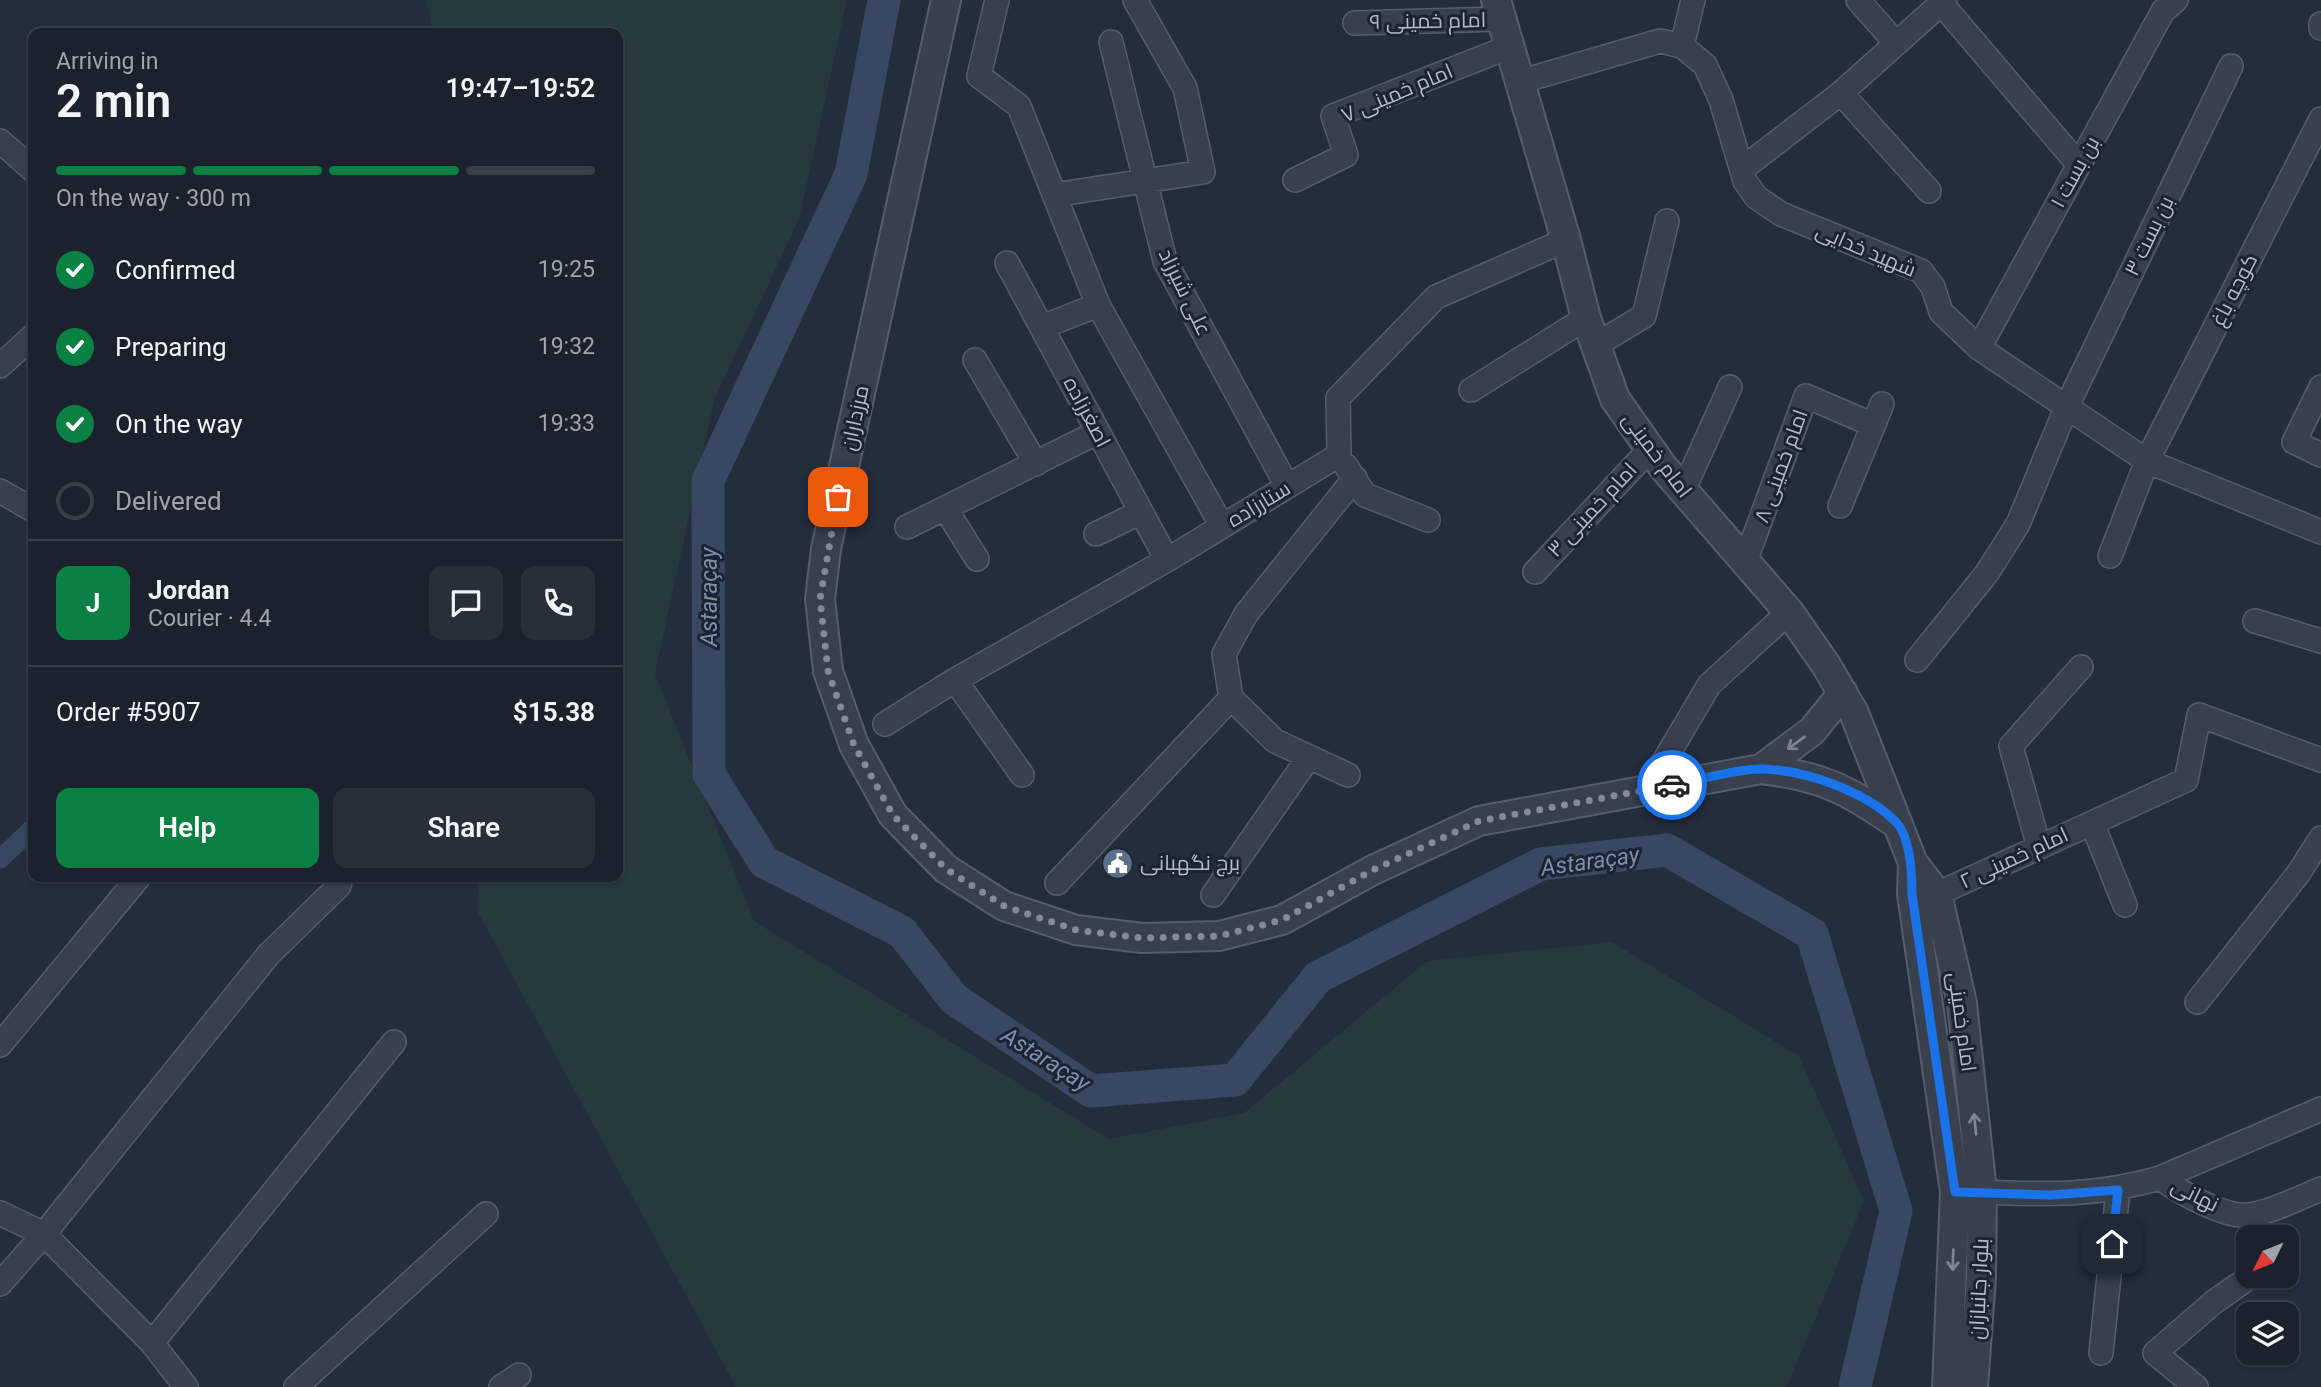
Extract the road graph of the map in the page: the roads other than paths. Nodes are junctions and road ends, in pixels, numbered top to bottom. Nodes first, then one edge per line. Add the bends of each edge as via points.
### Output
1 (946, 0) edge
2 (997, 0) edge
3 (1135, 0) edge
4 (1693, 0) edge
5 (1858, 0) edge
6 (2176, 0) edge
7 (1943, 2) edge
8 (1498, 10) edge
9 (1355, 23) dead end
10 (1111, 42) dead end
11 (1895, 42) junction
12 (1682, 46) junction
13 (1509, 47) junction
14 (2231, 66) dead end
15 (1519, 82) junction
16 (1841, 93) junction
17 (2321, 119) edge
18 (0, 141) edge
19 (2079, 165) junction
20 (28, 166) edge
21 (1742, 169) junction
22 (1144, 179) junction
23 (1295, 180) dead end
24 (1930, 191) dead end
25 (1054, 195) junction
26 (1667, 221) dead end
27 (1566, 240) junction
28 (1007, 263) dead end
29 (1098, 305) junction
30 (1586, 318) junction
31 (1042, 327) junction
32 (28, 341) edge
33 (1594, 346) junction
34 (1979, 348) junction
35 (975, 360) dead end
36 (0, 366) edge
37 (1730, 387) dead end
38 (2321, 387) edge
39 (1471, 390) dead end
40 (2067, 406) junction
41 (1098, 432) junction
42 (1650, 449) junction
43 (1339, 455) junction
44 (2321, 455) edge
45 (2147, 461) junction
46 (1036, 464) junction
47 (1354, 478) junction
48 (1287, 486) junction
49 (0, 491) edge
50 (1683, 491) junction
51 (1840, 506) dead end
52 (28, 507) edge
53 (945, 508) junction
54 (1141, 512) junction
55 (1428, 520) dead end
56 (1222, 526) junction
57 (907, 527) dead end
58 (2321, 532) edge
59 (1096, 534) dead end
60 (2110, 556) dead end
61 (977, 559) dead end
62 (1167, 560) junction
63 (1745, 562) junction
64 (1535, 572) dead end
65 (1789, 612) junction
66 (2255, 621) dead end
67 (2321, 641) edge
68 (1917, 660) dead end
69 (2081, 667) dead end
70 (955, 680) junction
71 (1843, 694) junction
72 (1231, 698) junction
73 (885, 724) dead end
74 (1309, 757) junction
75 (2321, 760) edge
76 (1761, 769) junction
77 (1022, 775) dead end
78 (1348, 775) dead end
79 (1647, 790) junction
80 (2092, 823) junction
81 (1897, 824) junction
82 (2321, 838) edge
83 (2039, 847) junction
84 (1913, 863) junction
85 (135, 882) edge
86 (339, 882) edge
87 (1057, 883) dead end
88 (1937, 894) junction
89 (1213, 895) dead end
90 (2125, 905) dead end
91 (2197, 1002) dead end
92 (394, 1042) dead end
93 (0, 1045) edge
94 (2321, 1109) edge
95 (2160, 1178) junction
96 (2321, 1189) edge
97 (2118, 1190) junction
98 (1969, 1192) junction
99 (0, 1213) edge
100 (486, 1214) dead end
101 (2248, 1215) junction
102 (2253, 1225) edge
103 (44, 1234) junction
104 (0, 1284) edge
105 (2236, 1287) edge
106 (152, 1343) junction
107 (2101, 1353) dead end
108 (186, 1387) edge
109 (296, 1387) edge
110 (1947, 1387) edge
111 (1973, 1387) edge
112 (2196, 1387) edge

1 - 79 street, مرزداران via 826,549 820,599 828,671 854,745 893,815 946,869 1004,906 1076,930 1142,938 1219,936 1282,920 1373,870 1479,821
2 - 25 street via 979,76 1018,106
3 - 22 street via 1185,88 1203,172
4 - 12 street
5 - 11 street
6 - 19 street, بن بست ۱ via 2163,11
7 - 11 street
7 - 19 street
8 - 9 street, امام خمینی ۹
8 - 13 street, امام خمینی
10 - 22 street, علی شیرزاد
11 - 16 street
12 - 15 street via 1660,41
12 - 21 street, شهید خدایی via 1705,65
13 - 15 street, امام خمینی
13 - 23 street, امام خمینی ۷ via 1333,116 1346,155
14 - 40 street, بن بست ۳
15 - 27 street, امام خمینی
16 - 21 street
16 - 24 street
17 - 45 street, کوچه باغ
18 - 20 street
19 - 34 street, بن بست ۱
21 - 34 street, شهید خدایی via 1756,197 1782,214 1921,271 1933,287 1941,312
22 - 25 street
22 - 48 street, علی شیرزاد via 1165,261
25 - 29 street
26 - 33 street via 1644,316
27 - 30 street, امام خمینی
27 - 43 street via 1436,297 1338,398
28 - 31 street, اصغرزاده
29 - 31 street
29 - 56 street
30 - 33 street, امام خمینی
30 - 39 street
31 - 41 street, اصغرزاده
32 - 36 street
33 - 42 street, امام خمینی via 1615,399
34 - 40 street, شهید خدایی
35 - 46 street
37 - 50 street
38 - 44 street via 2294,442
40 - 45 street, شهید خدایی
40 - 68 street, بن بست ۳ via 2018,524 1987,573
41 - 46 street
41 - 54 street, اصغرزاده
42 - 50 street, امام خمینی
42 - 64 street, امام خمینی ۳
43 - 47 street
43 - 48 street, ستارزاده
45 - 58 street, شهید خدایی
45 - 60 street, کوچه باغ
46 - 53 street
47 - 55 street via 1365,495
47 - 72 street via 1241,624 1224,654
48 - 56 street, ستارزاده
49 - 52 street
50 - 63 street, امام خمینی
51 - 63 street, امام خمینی ۸ via 1876,414 1807,396
53 - 57 street
53 - 61 street
54 - 59 street
54 - 62 street, اصغرزاده
56 - 62 street, ستارزاده
62 - 70 street, ستارزاده
63 - 65 street, امام خمینی
65 - 71 street, امام خمینی
65 - 79 street via 1709,685
66 - 67 street
69 - 83 street via 2011,746
70 - 73 street, ستارزاده
70 - 77 street
71 -> 76 street, مرزداران via 1812,731
71 - 81 street, امام خمینی
72 - 74 street via 1275,741
72 - 87 street
74 - 78 street
74 - 89 street
75 - 80 street, امام خمینی ۲ via 2199,715 2186,780
76 - 79 street, مرزداران
76 - 81 street, مرزداران via 1827,782 1851,792
80 - 83 street, امام خمینی ۲
80 - 90 street
81 - 84 street, امام خمینی
82 - 91 street
83 - 88 street, امام خمینی ۲
84 - 88 street, امام خمینی
84 - 98 street, امام خمینی via 1912,894
85 - 93 street
86 - 103 street via 269,954
98 -> 88 street, امام خمینی via 1962,1003
92 - 106 street
94 - 95 street
95 - 97 street, نهانی
95 - 101 street, نهانی via 2208,1206
96 - 101 street
97 - 98 street, نهانی via 2050,1195
97 - 107 street
98 -> 110 street, بلوار جانبازان
98 - 111 street, بلوار جانبازان via 1981,1278
99 - 103 street
100 - 109 street
101 - 102 street
103 - 104 street
103 - 106 street
105 - 112 street via 2155,1353
106 - 108 street

